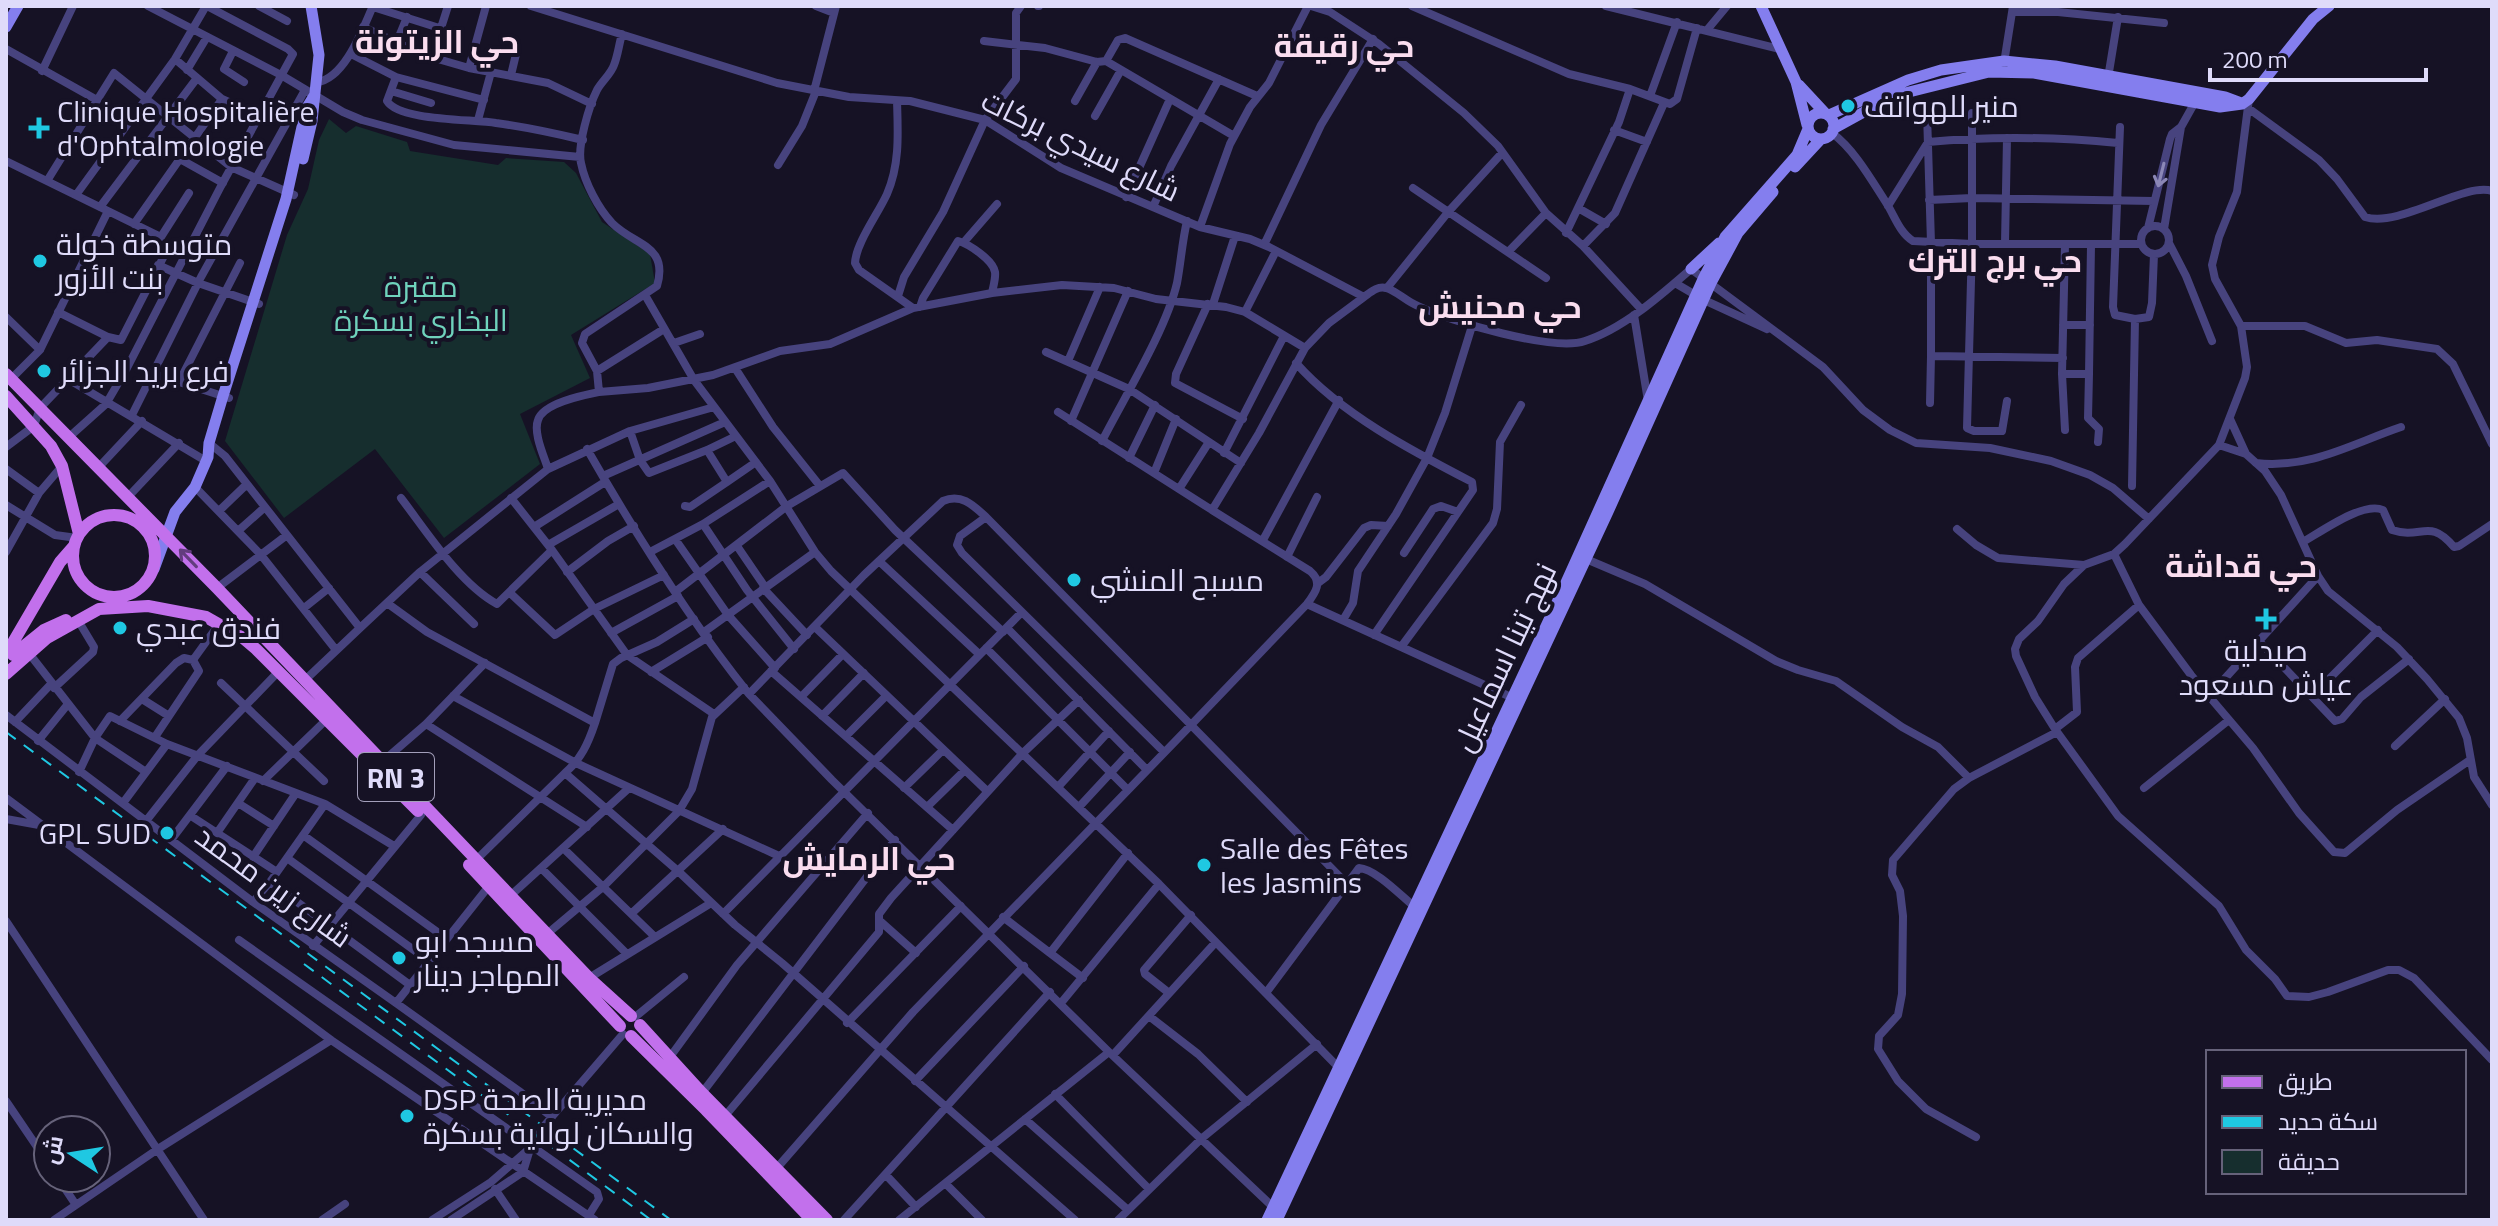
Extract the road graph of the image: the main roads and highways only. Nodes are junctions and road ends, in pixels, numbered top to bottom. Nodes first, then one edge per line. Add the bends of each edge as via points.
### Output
1 (18, 6) edge
2 (311, 6) edge
3 (1761, 6) edge
4 (2329, 6) edge
5 (6, 27) edge
6 (2004, 66) junction
7 (2107, 81) junction
8 (1796, 82) junction
9 (309, 93) junction
10 (2246, 103) junction
11 (1827, 114) junction
12 (1808, 127) junction
13 (1829, 134) junction
14 (291, 194) junction
15 (1725, 237) junction
16 (1691, 269) road end
17 (1708, 280) junction
18 (1700, 297) junction
19 (8, 376) edge
20 (6, 396) edge
21 (175, 512) junction
22 (145, 525) junction
23 (165, 535) junction
24 (77, 539) junction
25 (154, 569) junction
26 (118, 598) junction
27 (148, 606) junction
28 (99, 609) junction
29 (9, 650) edge
30 (6, 674) edge
31 (1418, 910) junction
32 (635, 1019) junction
33 (624, 1032) junction
34 (1342, 1071) junction
35 (812, 1220) edge
36 (827, 1220) edge
37 (1267, 1220) edge
38 (1277, 1220) edge

1 - 5 main road
2 - 9 main road via 319,55 317,82
3 - 8 main road
4 - 10 main road
6 - 7 main road via 2055,66
6 - 11 main road via 1941,70
6 - 13 main road, نهج تينا اسماعيل via 1893,96
7 - 10 main road
7 - 10 main road via 2220,107
8 - 11 main road
8 - 12 main road
9 - 14 main road
9 - 14 main road via 312,121
11 - 12 main road via 1813,115
11 - 13 main road via 1833,122
12 - 13 main road via 1813,136
12 - 15 main road, نهج تينا اسماعيل via 1797,155
13 - 17 main road, نهج تينا اسماعيل via 1738,233
14 - 21 main road via 207,459 195,487
15 - 16 main road
15 - 17 main road, نهج تينا اسماعيل
17 - 18 main road, نهج تينا اسماعيل
18 - 31 main road, نهج تينا اسماعيل
18 - 31 main road, نهج تينا اسماعيل via 1586,559
19 - 22 main road via 127,498
20 - 24 main road via 62,466
21 - 22 main road
21 - 23 main road
22 - 23 main road, RN 3
22 - 24 main road via 107,515 86,525
22 - 25 main road via 156,552
23 - 25 main road
32 -> 23 main road, RN 3 via 589,978
24 - 26 main road via 75,571 82,582 91,591
24 - 29 main road, RN 3 via 47,574
25 - 26 main road via 142,587
26 - 27 main road, RN 3
26 - 28 main road
27 - 28 main road, RN 3
27 - 33 main road, RN 3 via 206,617 250,643 421,815
28 - 29 main road, RN 3
28 - 30 main road, RN 3 via 47,638
31 - 34 main road, نهج تينا اسماعيل
32 - 33 main road via 625,1017
32 - 33 main road via 637,1034
32 - 36 main road, RN 3
33 - 35 main road, RN 3
34 - 37 main road, نهج تينا اسماعيل
34 - 38 main road, نهج تينا اسماعيل

